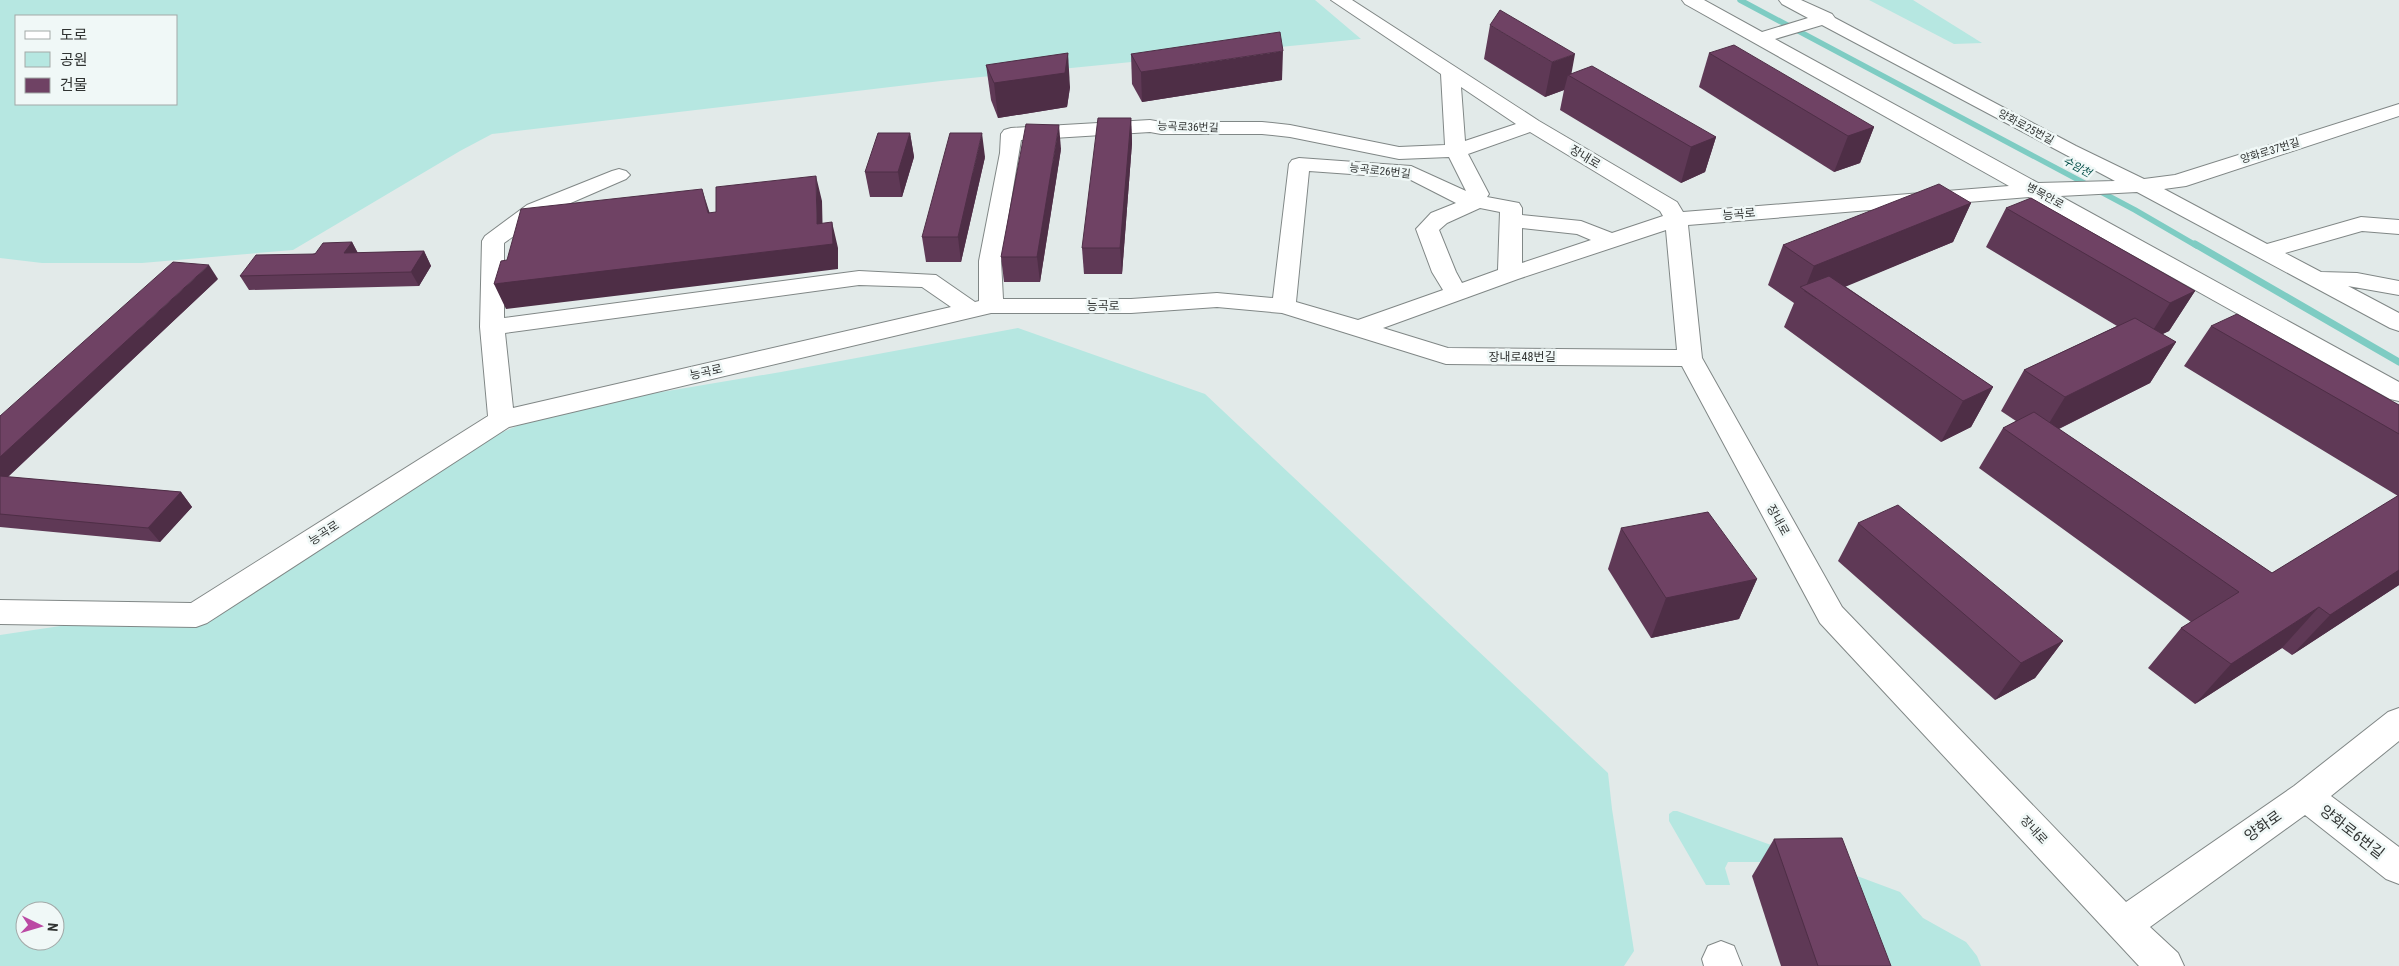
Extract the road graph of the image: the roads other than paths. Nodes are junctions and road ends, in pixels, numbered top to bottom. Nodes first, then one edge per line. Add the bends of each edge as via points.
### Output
1 (1340, 0) edge
2 (1691, 0) edge
3 (1788, 0) edge
4 (1819, 20) junction
5 (1769, 35) junction
6 (1450, 73) junction
7 (2399, 110) edge
8 (1532, 125) junction
9 (1456, 151) junction
10 (1399, 153) junction
11 (1411, 172) junction
12 (619, 175) dead end
13 (2133, 186) junction
14 (2034, 190) junction
15 (2066, 190) joint
16 (1476, 200) junction
17 (1676, 219) junction
18 (1510, 220) junction
19 (2399, 226) edge
20 (1611, 240) junction
21 (2266, 251) junction
22 (1510, 274) junction
23 (2316, 278) junction
24 (2399, 288) edge
25 (1457, 293) junction
26 (1284, 306) junction
27 (981, 308) junction
28 (2399, 323) edge
29 (492, 327) junction
30 (1359, 328) junction
31 (1690, 358) junction
32 (2399, 393) edge
33 (502, 420) junction
34 (0, 612) edge
35 (2399, 722) edge
36 (2306, 796) junction
37 (2399, 868) edge
38 (2123, 925) junction
39 (2165, 966) edge

1 - 6 street, 장내로
2 - 5 street, 병목안로
3 - 4 street, 양화로25번길
4 - 5 street
4 - 13 street, 양화로25번길
5 - 14 street, 병목안로
6 - 8 street, 장내로
6 - 9 street
7 - 13 street, 양화로37번길 via 2178,181
8 - 9 street, 능곡로36번길
8 - 17 street, 장내로 via 1669,207
9 - 10 street, 능곡로36번길
9 - 16 street via 1478,194
10 - 11 street
10 - 27 street, 능곡로36번길 via 1262,128 1150,126 1011,134
11 - 16 street, 능곡로26번길 via 1463,198
11 - 26 street, 능곡로26번길 via 1299,164
12 - 29 street via 535,210 493,241
13 - 15 street, 양화로37번길
13 - 21 street, 양화로25번길
14 - 15 street, 능곡로
14 - 17 street, 능곡로
14 - 32 street, 병목안로
16 - 18 street, 능곡로26번길 via 1511,208
16 - 25 street via 1440,218 1427,230 1444,272
17 - 20 street, 능곡로
17 - 31 street, 장내로
18 - 20 street via 1581,228
18 - 22 street
19 - 21 street via 2361,224
20 - 22 street, 능곡로
21 - 23 street, 양화로25번길
22 - 25 street, 능곡로
23 - 24 street, 양화로25번길 via 2357,280
23 - 28 street, 양화로25번길
25 - 30 street, 능곡로
26 - 27 street, 능곡로 via 1217,300 1131,306
26 - 30 street, 능곡로
27 - 29 street via 928,280 860,278
27 - 33 street, 능곡로
29 - 33 street
30 - 31 street, 장내로48번길 via 1446,356
31 - 38 street, 장내로 via 1831,615
33 - 34 street, 능곡로 via 196,615
35 - 36 street, 양화로
36 - 37 street, 양화로6번길
36 - 38 street, 양화로
38 - 39 street, 장내로

